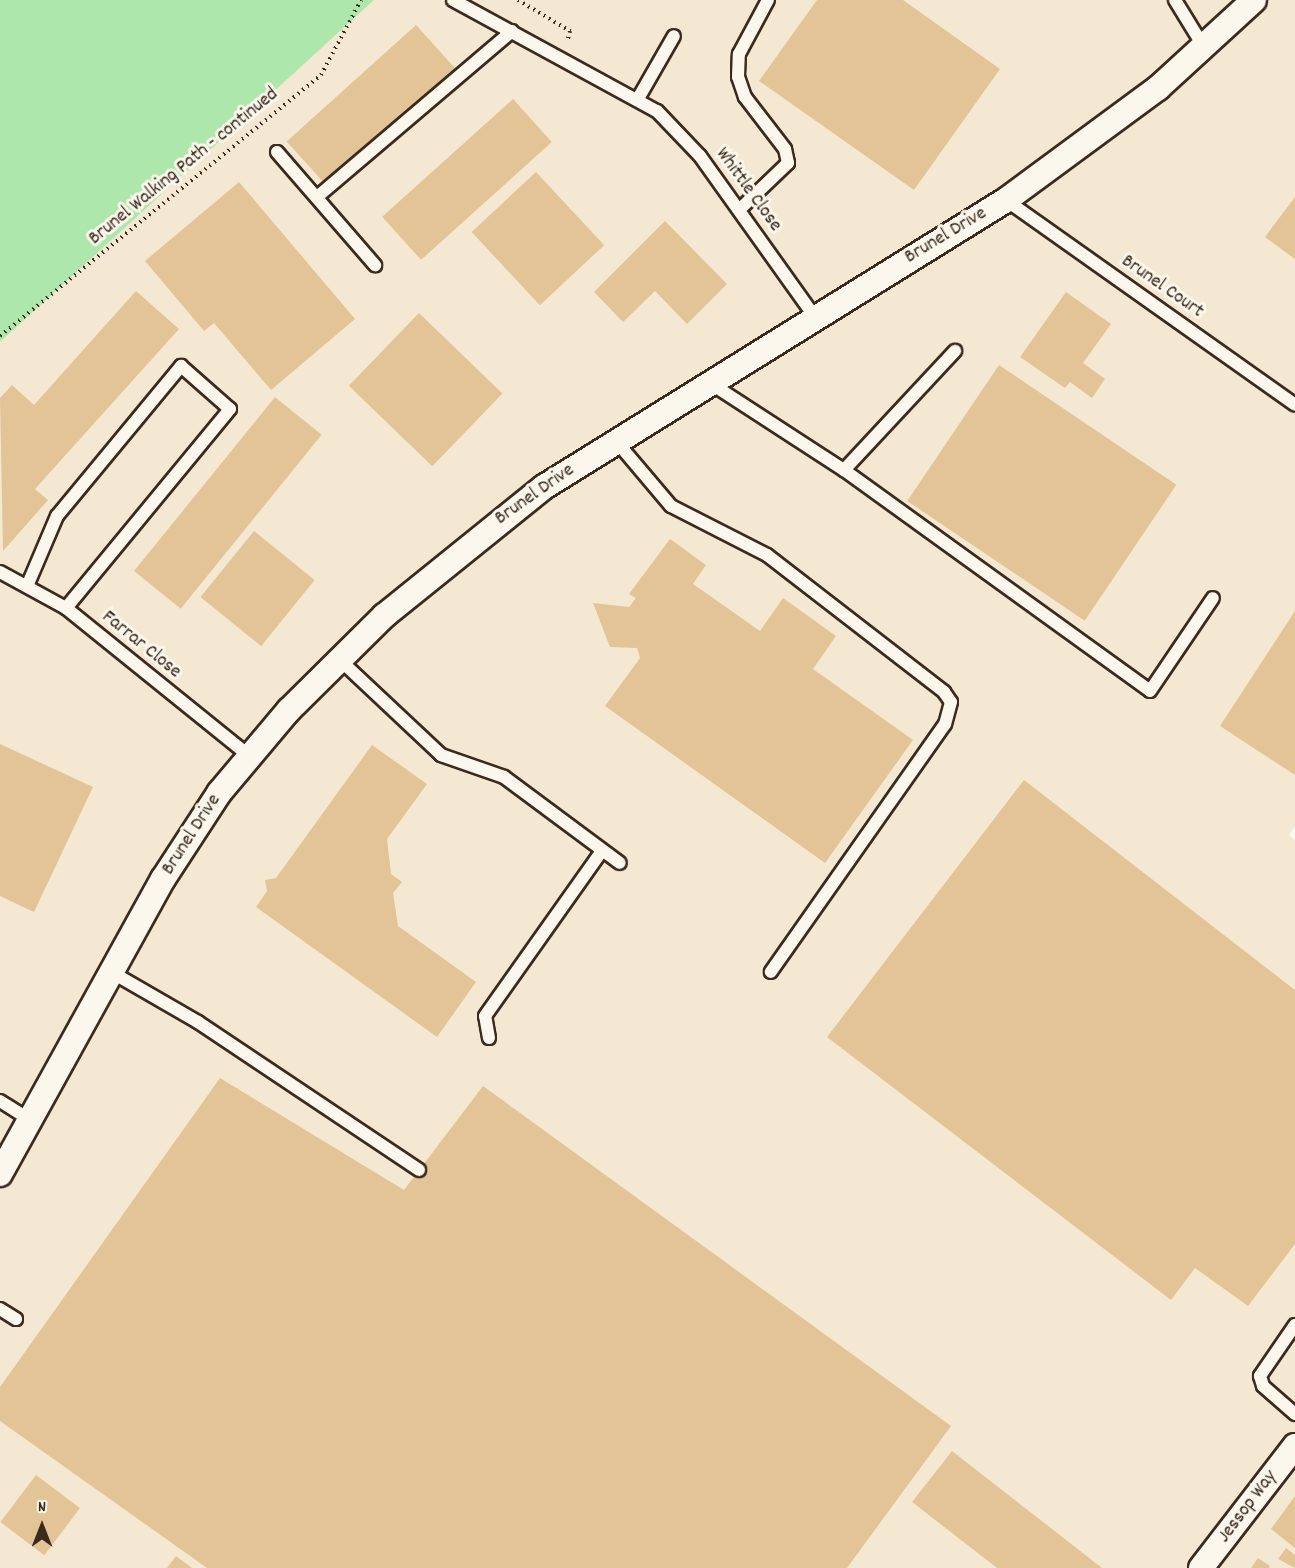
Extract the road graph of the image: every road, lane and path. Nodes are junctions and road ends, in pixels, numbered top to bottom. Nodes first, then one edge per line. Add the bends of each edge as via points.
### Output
1 (361, 0) edge
2 (453, 0) edge
3 (518, 0) edge
4 (768, 0) edge
5 (1176, 0) edge
6 (1254, 0) edge
7 (512, 30) junction
8 (674, 36) dead end
9 (1205, 49) junction
10 (565, 57) junction
11 (639, 97) junction
12 (277, 152) dead end
13 (317, 197) junction
14 (1005, 200) junction
15 (739, 210) junction
16 (375, 265) dead end
17 (814, 316) junction
18 (0, 336) edge
19 (956, 351) dead end
20 (709, 382) junction
21 (1295, 405) edge
22 (616, 441) junction
23 (844, 470) junction
24 (2, 573) edge
25 (28, 584) junction
26 (1213, 598) dead end
27 (66, 608) junction
28 (340, 660) junction
29 (248, 755) junction
30 (602, 851) junction
31 (620, 863) dead end
32 (771, 972) dead end
33 (113, 973) junction
34 (489, 1038) dead end
35 (0, 1101) edge
36 (30, 1120) junction
37 (419, 1170) dead end
38 (0, 1174) edge
39 (0, 1309) edge
40 (16, 1319) dead end
41 (1295, 1324) edge
42 (1295, 1414) edge
43 (1295, 1446) edge
44 (1202, 1568) edge

1 - 18 path, Brunel Walking Path - continued via 321,75
2 - 7 lane, Whittle Close
3 - 10 path via 570,30
4 - 15 lane via 739,54 738,77 745,97 785,149 788,163
5 - 9 lane
6 - 9 street, Brunel Drive
7 - 10 lane, Whittle Close
7 - 13 lane
8 - 11 lane
9 - 14 street, Brunel Drive
10 - 11 lane, Whittle Close
11 - 15 lane, Whittle Close via 680,134
12 - 13 lane
13 - 16 lane
14 - 17 street, Brunel Drive
14 - 21 lane, Brunel Court
15 - 17 lane, Whittle Close
17 - 20 street, Brunel Drive
19 - 23 lane
20 - 22 street, Brunel Drive
20 - 23 lane
22 - 28 street, Brunel Drive via 494,523
22 - 32 lane via 671,506 767,555 944,692 951,702 945,724
23 - 26 lane via 1150,691
24 - 25 lane, Farrar Close
25 - 27 lane, Farrar Close
25 - 27 lane via 57,516 181,366 230,410
27 - 29 lane, Farrar Close
28 - 29 street, Brunel Drive
28 - 30 lane via 441,755 504,777
29 - 33 street, Brunel Drive via 192,831
30 - 31 lane
30 - 34 lane via 485,1016
33 - 36 street, Brunel Drive
33 - 37 lane via 198,1022
35 - 36 lane
36 - 38 street, Brunel Drive
39 - 40 lane
41 - 42 lane via 1260,1376 1263,1386
43 - 44 street, Jessop Way

